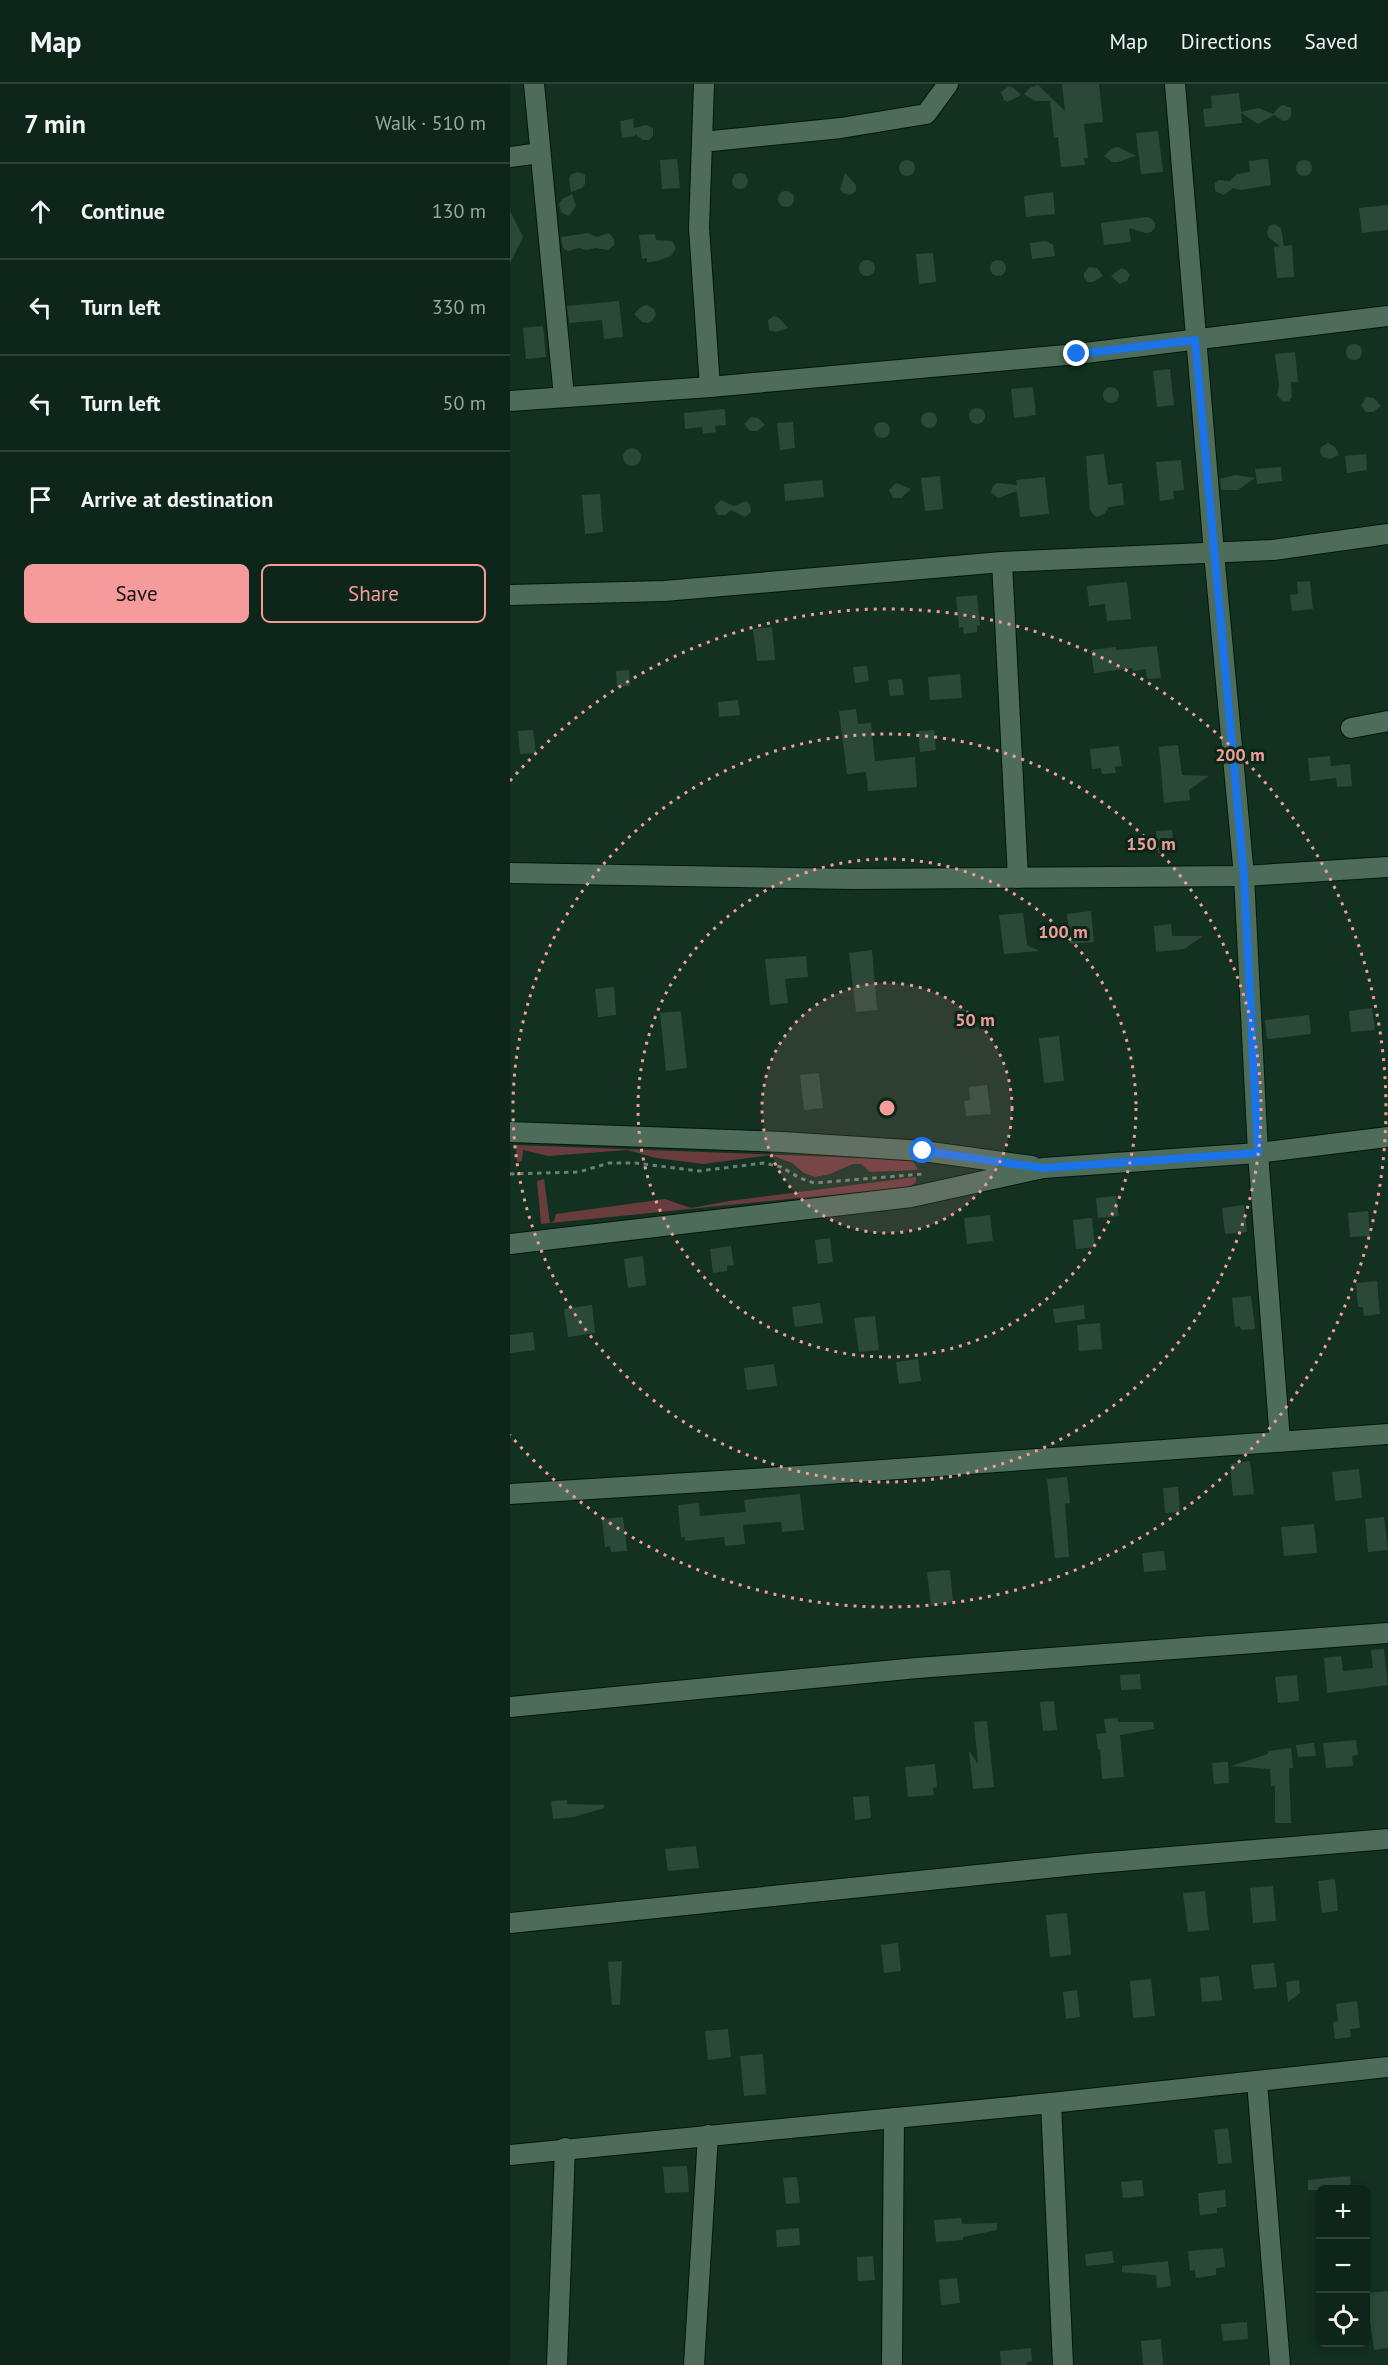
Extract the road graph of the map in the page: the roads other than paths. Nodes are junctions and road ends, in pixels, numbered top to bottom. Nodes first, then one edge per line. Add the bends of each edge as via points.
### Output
1 (534, 84) edge
2 (704, 84) edge
3 (948, 84) edge
4 (1174, 84) edge
5 (702, 142) junction
6 (540, 153) junction
7 (510, 157) edge
8 (1388, 316) edge
9 (1195, 340) junction
10 (710, 387) junction
11 (564, 397) junction
12 (510, 401) edge
13 (1388, 534) edge
14 (1214, 553) junction
15 (1002, 562) junction
16 (510, 595) edge
17 (1388, 721) edge
18 (1352, 728) dead end
19 (1388, 867) edge
20 (510, 873) edge
21 (1244, 876) junction
22 (1018, 878) junction
23 (510, 1132) edge
24 (1388, 1137) edge
25 (1258, 1153) junction
26 (1043, 1168) junction
27 (510, 1244) edge
28 (1388, 1434) edge
29 (1280, 1441) junction
30 (510, 1494) edge
31 (1388, 1633) edge
32 (510, 1707) edge
33 (1388, 1839) edge
34 (510, 1923) edge
35 (1388, 2067) edge
36 (1257, 2082) junction
37 (1051, 2103) junction
38 (894, 2118) junction
39 (708, 2135) junction
40 (565, 2148) junction
41 (510, 2155) edge
42 (557, 2365) edge
43 (694, 2365) edge
44 (892, 2365) edge
45 (1063, 2365) edge
46 (1280, 2365) edge

1 - 6 street
2 - 5 street
3 - 5 street via 926,114 841,128
4 - 9 street
5 - 10 street via 699,228
6 - 7 street
6 - 11 street
8 - 9 street
9 - 10 street
9 - 14 street
10 - 11 street
11 - 12 street
13 - 14 street via 1273,550
14 - 15 street
14 - 21 street
15 - 16 street via 664,591
15 - 22 street
17 - 18 street
19 - 21 street
20 - 22 street
21 - 22 street
21 - 25 street
23 - 26 street via 923,1151
24 - 25 street
25 - 26 street
25 - 29 street
26 - 27 street via 911,1197
28 - 29 street
29 - 30 street
31 - 32 street via 917,1668
33 - 34 street via 1085,1864
35 - 36 street
36 - 37 street
36 - 46 street
37 - 38 street
37 - 45 street
38 - 39 street
38 - 44 street
39 - 40 street
39 - 43 street
40 - 41 street
40 - 42 street

